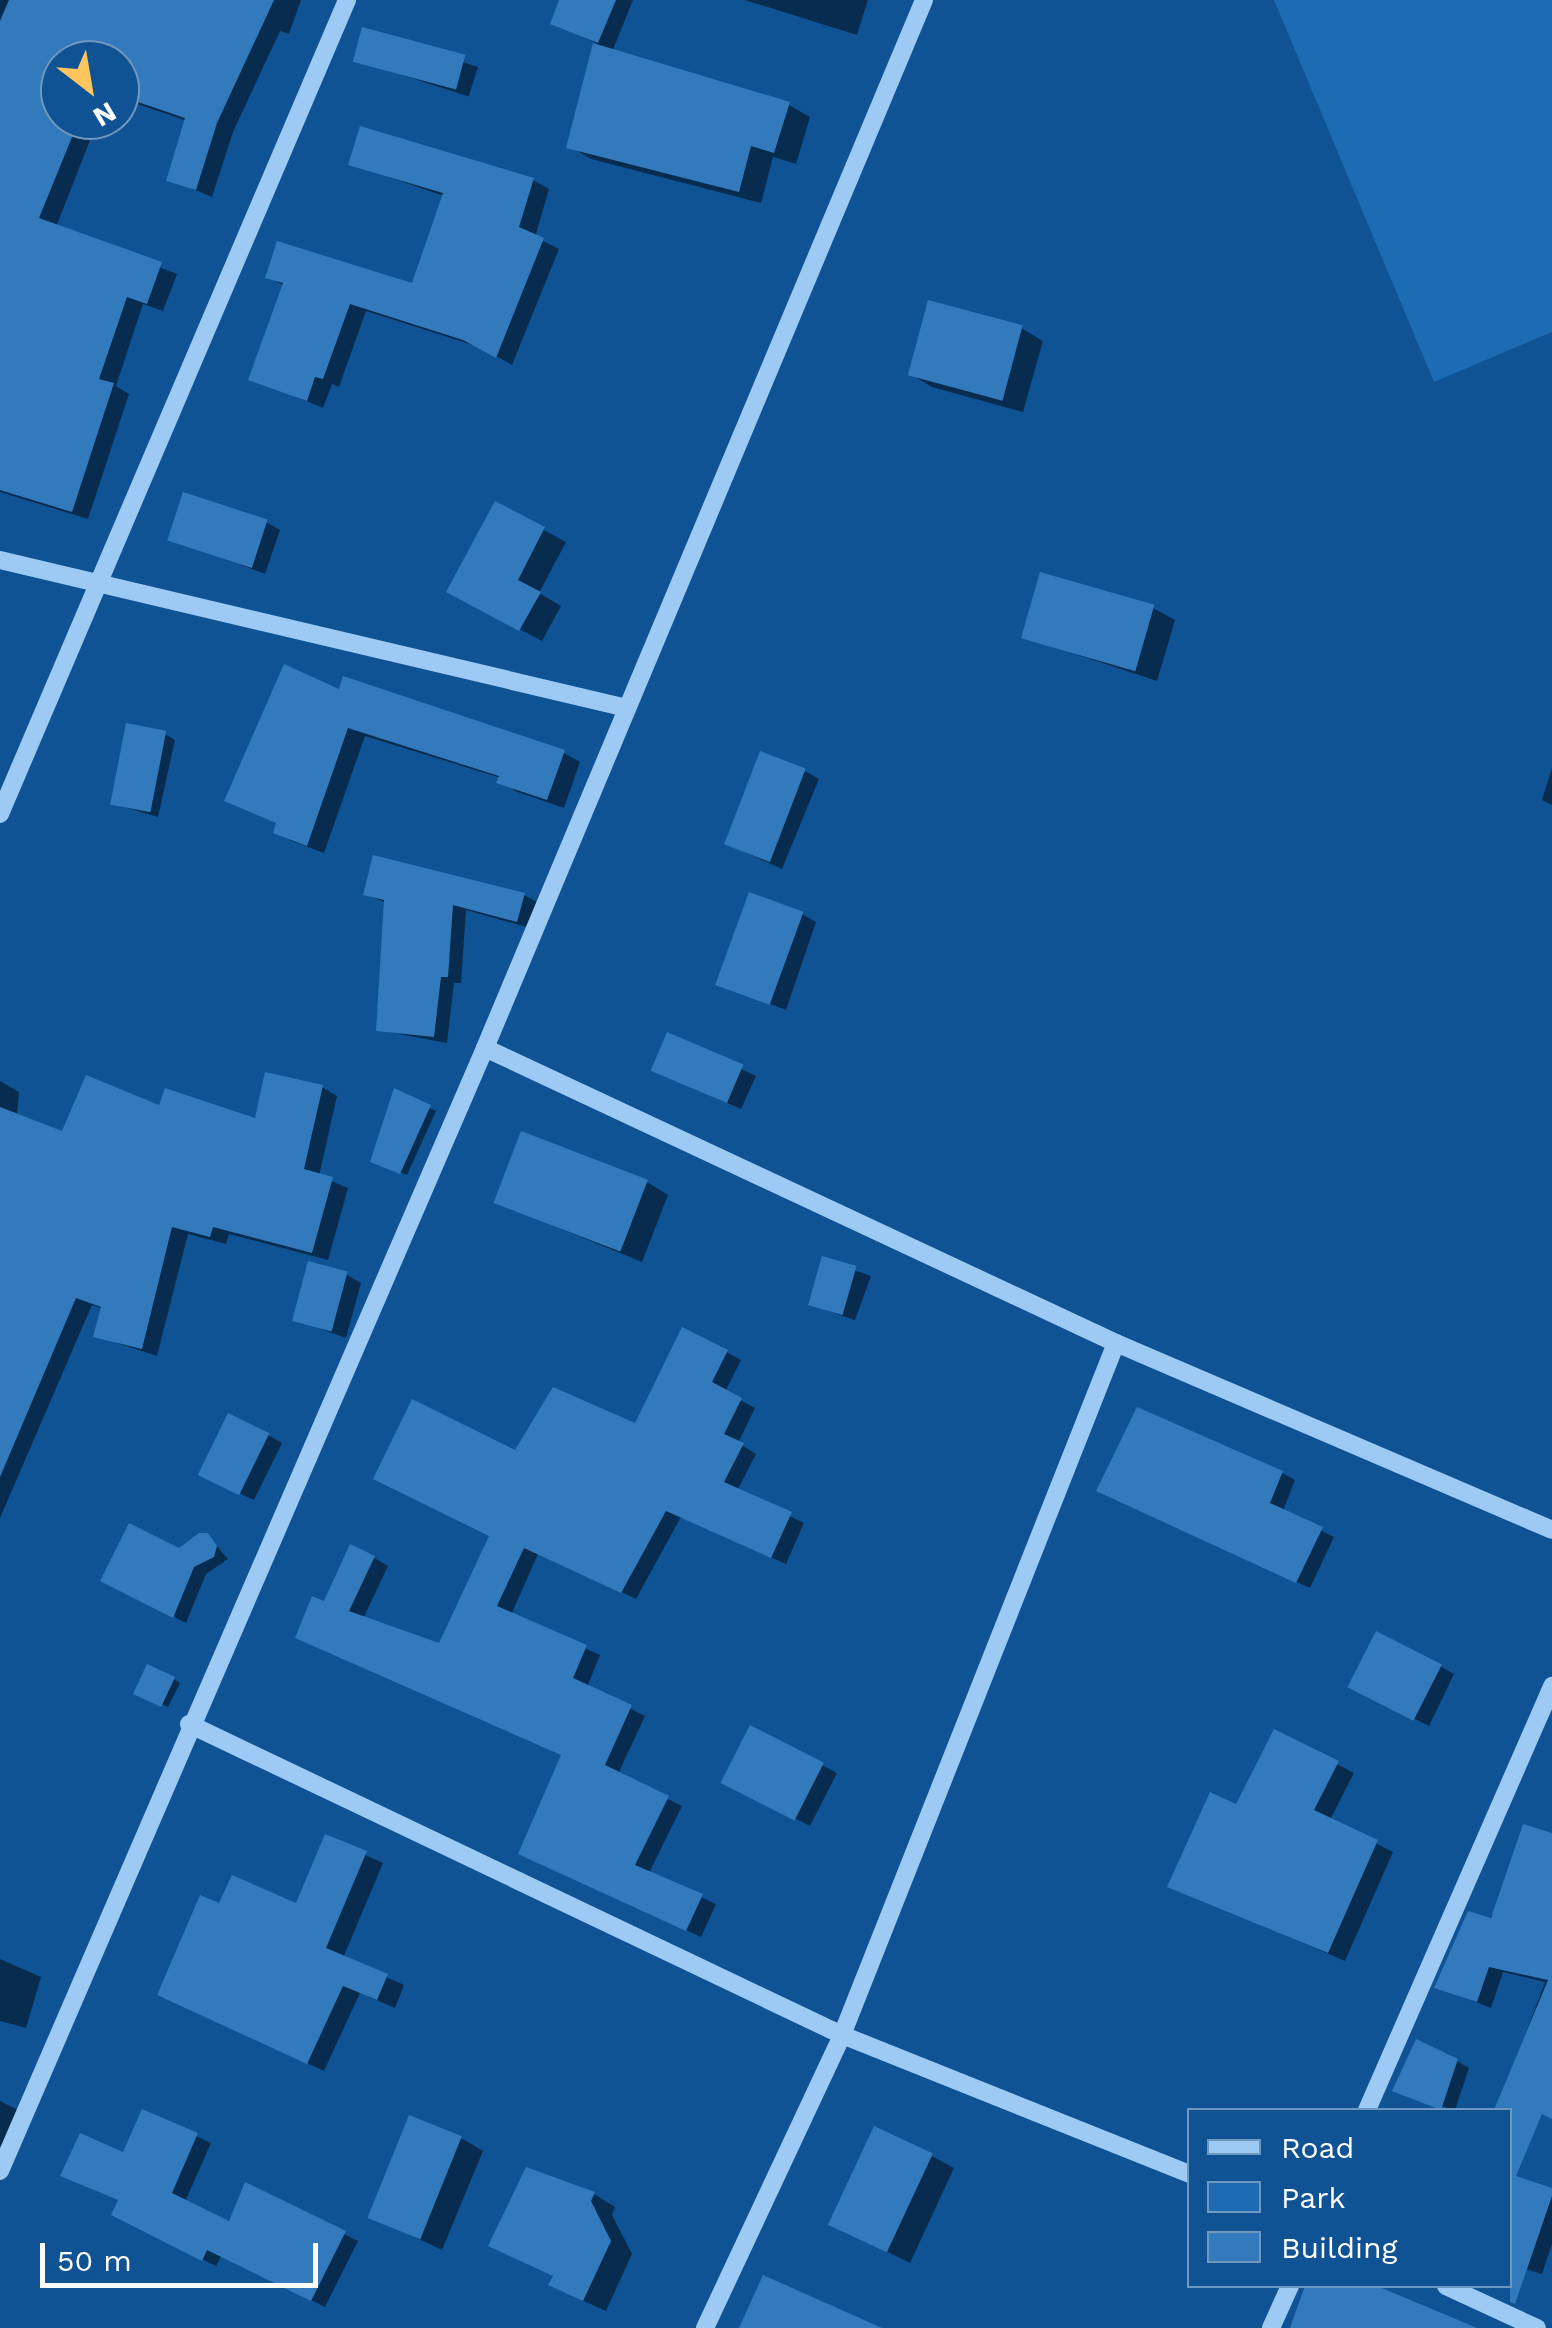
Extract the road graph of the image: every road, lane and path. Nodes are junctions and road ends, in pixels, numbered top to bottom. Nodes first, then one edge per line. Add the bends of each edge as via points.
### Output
1 (347, 0) edge
2 (924, 0) edge
3 (0, 560) edge
4 (101, 588) junction
5 (627, 708) junction
6 (0, 814) edge
7 (486, 1048) junction
8 (1116, 1343) junction
9 (1552, 1530) edge
10 (1552, 1686) edge
11 (190, 1724) junction
12 (842, 2034) junction
13 (1368, 2108) edge
14 (0, 2171) edge
15 (1187, 2173) edge
16 (1289, 2288) edge
17 (1450, 2288) edge
18 (705, 2328) edge
19 (1271, 2328) edge
20 (1537, 2328) edge

1 - 4 street
2 - 5 street
3 - 4 street
4 - 5 street
4 - 6 street
5 - 7 street
7 - 8 street
7 - 11 street
8 - 9 street
8 - 12 street
10 - 13 street
11 - 12 street
11 - 14 street
12 - 15 street
12 - 18 street
16 - 19 street
17 - 20 street

